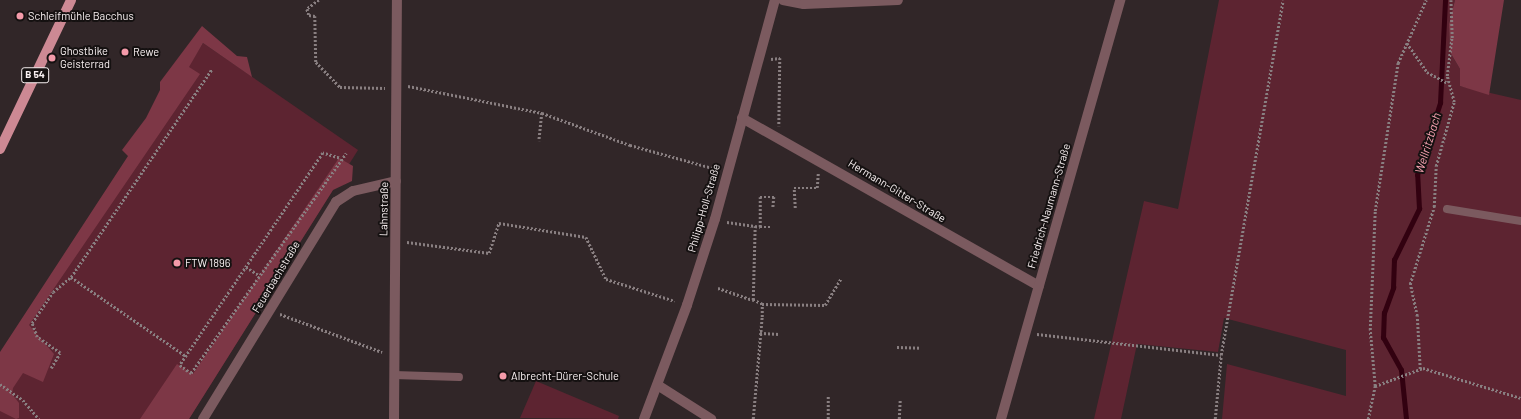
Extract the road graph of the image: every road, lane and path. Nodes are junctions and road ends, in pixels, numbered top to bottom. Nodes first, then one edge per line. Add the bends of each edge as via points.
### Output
1 (71, 0) edge
2 (319, 0) edge
3 (397, 0) edge
4 (775, 0) edge
5 (783, 0) edge
6 (898, 0) edge
7 (1120, 0) edge
8 (1283, 0) edge
9 (1426, 0) edge
10 (1451, 0) edge
11 (1407, 43) junction
12 (759, 59) junction
13 (212, 69) dead end
14 (1449, 83) junction
15 (410, 84) dead end
16 (396, 88) junction
17 (542, 112) junction
18 (742, 118) junction
19 (779, 137) junction
20 (539, 141) dead end
21 (0, 149) edge
22 (346, 153) dead end
23 (339, 158) junction
24 (727, 171) junction
25 (817, 175) dead end
26 (396, 182) junction
27 (773, 208) dead end
28 (795, 208) dead end
29 (1447, 208) dead end
30 (1521, 220) edge
31 (740, 225) dead end
32 (755, 226) junction
33 (760, 227) junction
34 (770, 227) dead end
35 (395, 241) junction
36 (246, 267) junction
37 (259, 276) junction
38 (71, 277) junction
39 (841, 278) dead end
40 (1039, 286) junction
41 (718, 288) dead end
42 (753, 300) junction
43 (762, 304) junction
44 (687, 305) junction
45 (270, 310) junction
46 (760, 333) junction
47 (1026, 333) junction
48 (779, 334) dead end
49 (897, 347) dead end
50 (922, 348) dead end
51 (186, 356) junction
52 (394, 356) junction
53 (1221, 356) junction
54 (51, 368) dead end
55 (1420, 369) junction
56 (394, 375) junction
57 (459, 377) dead end
58 (0, 384) edge
59 (659, 386) junction
60 (1375, 386) junction
61 (828, 396) dead end
62 (1521, 398) edge
63 (900, 399) dead end
64 (39, 419) edge
65 (203, 419) edge
66 (394, 419) edge
67 (644, 419) edge
68 (711, 419) edge
69 (753, 419) edge
70 (828, 419) edge
71 (899, 419) edge
72 (1001, 419) edge
73 (1215, 419) edge
74 (1368, 419) edge

1 - 21 main road, B 54
2 - 16 path via 307,9 309,15 315,16 316,62 340,87
3 - 16 street, Lahnstraße
4 - 12 street, Philipp-Holl-Straße
5 - 6 street via 804,4
7 - 40 street, Friedrich-Naumann-Straße
8 - 53 path
9 - 11 path
10 - 14 path
11 - 14 path via 1427,72
11 - 60 path via 1392,92 1375,210 1370,330
12 - 18 street, Philipp-Holl-Straße
12 - 19 path via 780,58
13 - 38 path
14 - 55 path via 1454,102 1436,166 1434,207 1410,284 1417,316
15 - 17 path
16 - 26 street, Lahnstraße
17 - 20 path
17 - 24 path via 630,144
18 - 19 street, Hermann-Gitter-Straße
18 - 24 street, Philipp-Holl-Straße
19 - 40 street, Hermann-Gitter-Straße via 1018,277
22 - 23 path
23 - 36 path via 323,153
23 - 37 path
24 - 44 street, Philipp-Holl-Straße
25 - 28 path via 817,188 794,188
26 - 35 street, Lahnstraße
26 - 45 street, Feuerbachstraße via 353,191 336,202
27 - 33 path via 774,198 760,197
29 - 30 lane
31 - 32 path
32 - 33 path
32 - 42 path
33 - 34 path
35 - 44 path via 489,252 500,223 586,237 606,279
35 - 52 street, Lahnstraße
36 - 37 path
36 - 51 path
37 - 51 path via 192,374 180,365
38 - 51 path
38 - 54 path via 53,292 32,323 37,337 60,353
39 - 43 path via 825,305
40 - 47 street, Friedrich-Naumann-Straße
41 - 42 path
42 - 43 path
43 - 46 path
44 - 59 street, Philipp-Holl-Straße
45 - 52 path
45 - 65 street, Feuerbachstraße
46 - 48 path
46 - 69 path
47 - 53 path
47 - 72 street, Friedrich-Naumann-Straße
49 - 50 path
52 - 56 street, Lahnstraße
53 - 73 path
55 - 60 path
55 - 62 path
56 - 57 lane
56 - 66 street, Lahnstraße
58 - 64 path via 23,400
59 - 67 street, Philipp-Holl-Straße
59 - 68 street
60 - 74 path
61 - 70 path
63 - 71 path

